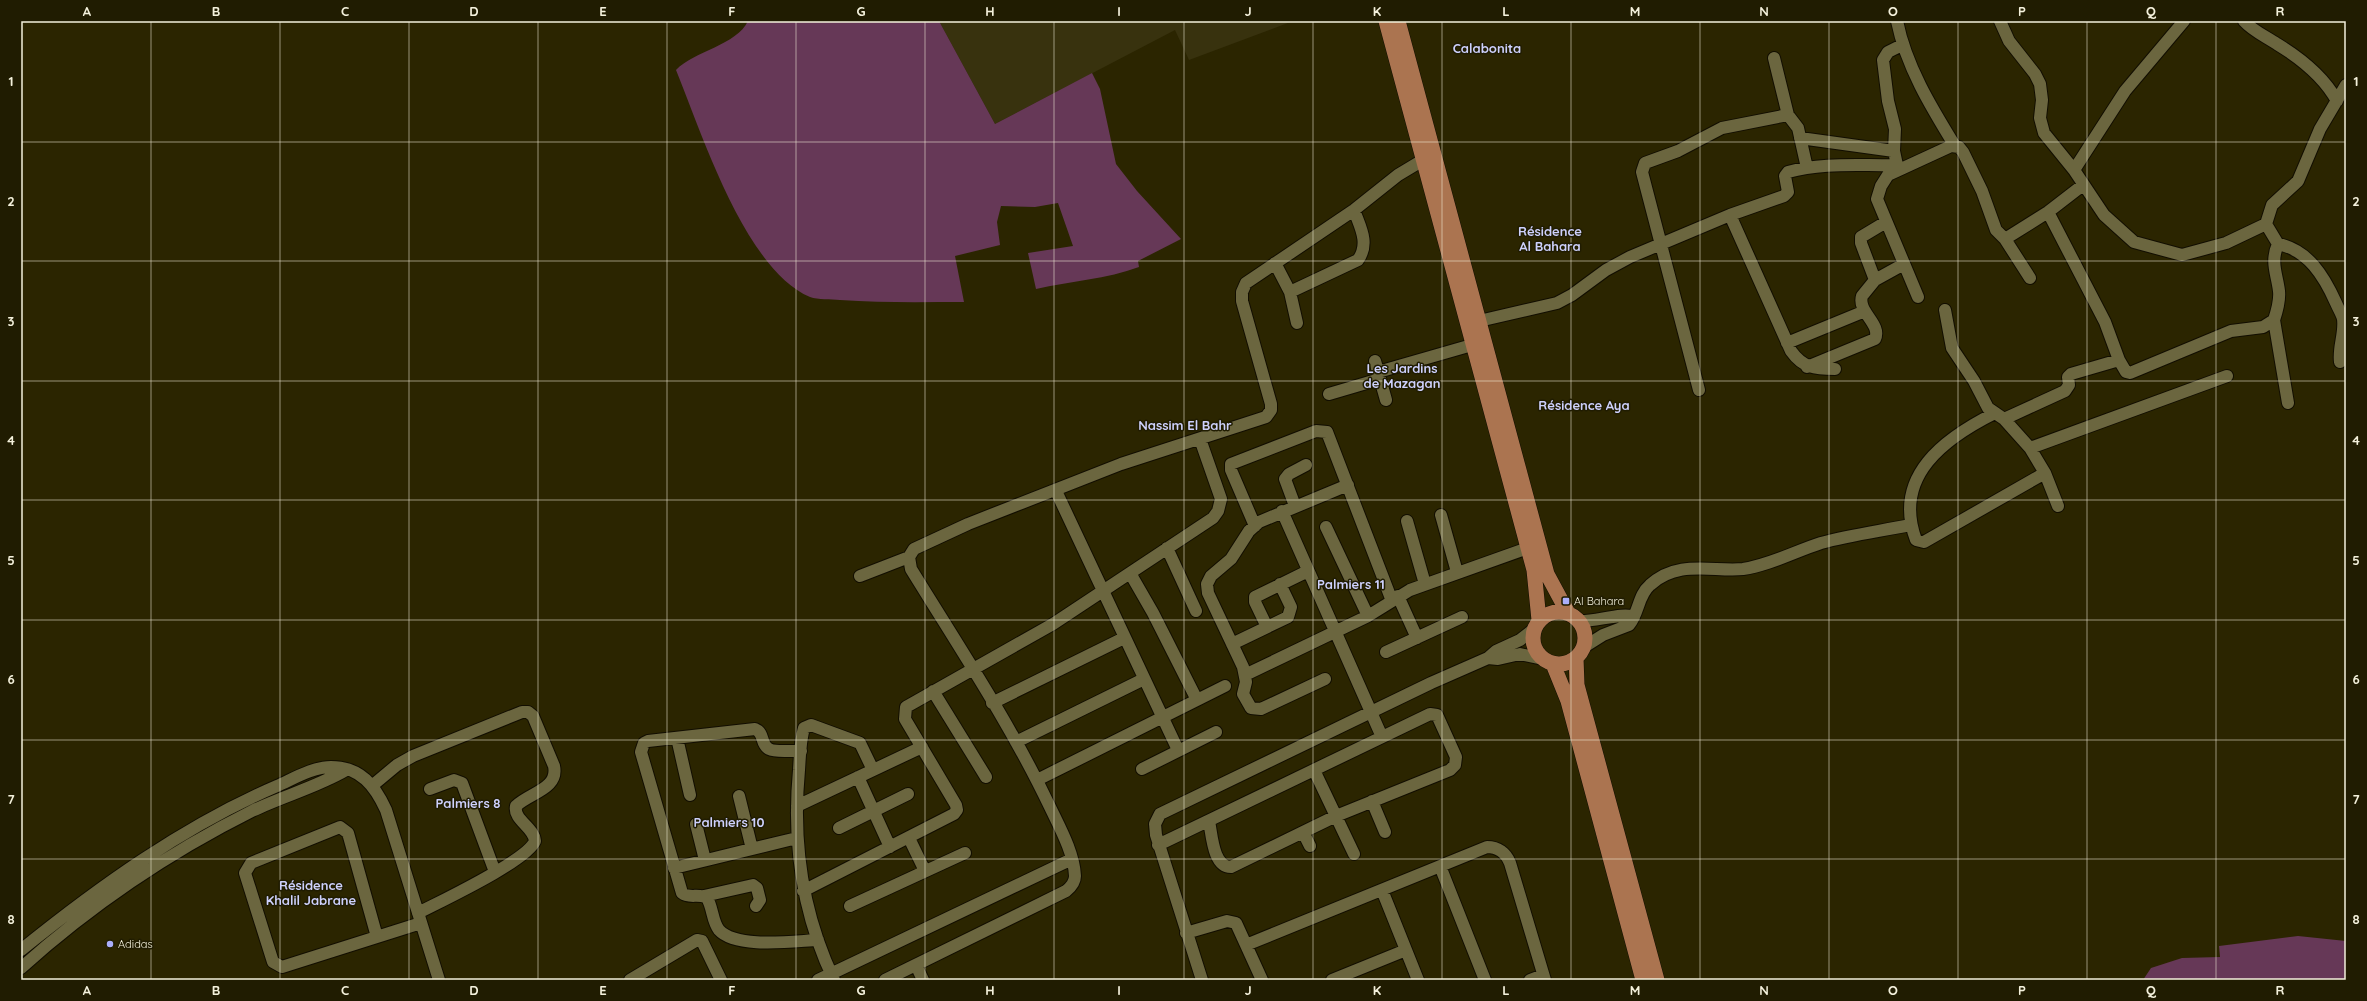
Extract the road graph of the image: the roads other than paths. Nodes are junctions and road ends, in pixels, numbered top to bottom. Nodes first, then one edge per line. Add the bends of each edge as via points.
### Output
1 (1386, 21) edge
2 (1398, 21) edge
3 (1897, 21) edge
4 (2000, 21) edge
5 (2184, 21) edge
6 (2244, 21) edge
7 (1902, 45) junction
8 (1774, 58) dead end
9 (2346, 85) edge
10 (2337, 101) junction
11 (1788, 115) junction
12 (1800, 138) junction
13 (1955, 146) junction
14 (1894, 151) junction
15 (1424, 160) junction
16 (1897, 167) junction
17 (1807, 168) junction
18 (2074, 170) junction
19 (2083, 186) junction
20 (1354, 210) junction
21 (2048, 212) junction
22 (1730, 215) junction
23 (1886, 222) junction
24 (2266, 224) junction
25 (2005, 239) junction
26 (1661, 244) junction
27 (2278, 244) junction
28 (1275, 263) junction
29 (1904, 264) junction
30 (2030, 278) dead end
31 (1875, 280) junction
32 (1290, 292) junction
33 (1918, 297) dead end
34 (1945, 310) dead end
35 (1865, 311) junction
36 (2274, 320) junction
37 (1479, 321) junction
38 (1297, 323) dead end
39 (1788, 343) junction
40 (1472, 345) junction
41 (2119, 360) junction
42 (2340, 362) dead end
43 (1807, 367) junction
44 (1835, 369) dead end
45 (1378, 371) junction
46 (2227, 376) dead end
47 (1699, 390) dead end
48 (1329, 394) dead end
49 (1386, 400) dead end
50 (2288, 403) dead end
51 (1999, 416) junction
52 (1200, 439) junction
53 (2030, 448) junction
54 (1306, 465) dead end
55 (2045, 473) junction
56 (1348, 485) junction
57 (1056, 490) junction
58 (1295, 506) junction
59 (2058, 506) dead end
60 (1282, 511) junction
61 (1441, 515) dead end
62 (1407, 522) dead end
63 (1910, 525) junction
64 (1254, 526) junction
65 (1326, 527) dead end
66 (1167, 548) junction
67 (1528, 548) junction
68 (909, 557) junction
69 (1308, 571) junction
70 (1456, 572) junction
71 (1130, 573) junction
72 (860, 576) dead end
73 (1280, 584) junction
74 (1425, 584) junction
75 (1102, 592) junction
76 (1395, 598) junction
77 (1196, 611) dead end
78 (1368, 616) junction
79 (1462, 617) dead end
80 (1573, 617) junction
81 (1634, 617) junction
82 (1537, 624) junction
83 (1267, 627) junction
84 (1335, 632) junction
85 (1124, 638) junction
86 (1417, 638) junction
87 (1232, 644) junction
88 (1386, 652) dead end
89 (1580, 653) junction
90 (1488, 658) junction
91 (1548, 662) junction
92 (972, 669) junction
93 (1246, 675) junction
94 (1144, 679) junction
95 (1325, 679) dead end
96 (1225, 686) dead end
97 (933, 691) junction
98 (1197, 700) junction
99 (992, 703) junction
100 (1370, 712) junction
101 (1162, 717) junction
102 (1216, 732) dead end
103 (1382, 737) junction
104 (677, 738) junction
105 (1016, 742) junction
106 (922, 747) junction
107 (1178, 750) junction
108 (801, 751) junction
109 (1142, 769) dead end
110 (346, 770) junction
111 (873, 770) junction
112 (1314, 770) junction
113 (858, 777) junction
114 (986, 777) dead end
115 (1037, 780) junction
116 (373, 785) junction
117 (430, 789) dead end
118 (908, 794) dead end
119 (690, 795) dead end
120 (739, 796) dead end
121 (1372, 801) junction
122 (797, 806) junction
123 (874, 811) junction
124 (1336, 816) junction
125 (1209, 821) junction
126 (696, 824) dead end
127 (839, 828) dead end
128 (1303, 832) junction
129 (1385, 832) dead end
130 (797, 838) junction
131 (909, 838) junction
132 (1158, 845) junction
133 (1310, 846) dead end
134 (890, 847) junction
135 (752, 849) junction
136 (966, 853) dead end
137 (1354, 854) dead end
138 (1072, 859) junction
139 (705, 860) junction
140 (1440, 866) junction
141 (674, 868) junction
142 (925, 871) junction
143 (495, 872) junction
144 (1382, 890) junction
145 (803, 891) junction
146 (704, 896) junction
147 (756, 906) dead end
148 (850, 906) dead end
149 (420, 918) junction
150 (1186, 933) junction
151 (377, 937) junction
152 (818, 940) junction
153 (1246, 945) junction
154 (21, 950) edge
155 (1406, 950) junction
156 (916, 965) junction
157 (21, 968) edge
158 (833, 977) edge
159 (1544, 978) edge
160 (717, 979) edge
161 (439, 980) edge
162 (630, 980) edge
163 (818, 980) edge
164 (885, 980) edge
165 (923, 980) edge
166 (1202, 980) edge
167 (1262, 980) edge
168 (1332, 980) edge
169 (1418, 980) edge
170 (1485, 980) edge
171 (1530, 980) edge
172 (1643, 980) edge
173 (1657, 980) edge

1 - 15 main road
2 - 37 main road
3 - 7 street
4 - 18 street via 2009,41 2040,84 2040,118 2044,133
5 - 18 street via 2125,91
6 - 10 street via 2314,72 2331,89
7 - 13 street via 1926,100
7 - 14 street via 1888,52 1883,60 1888,101 1895,129
8 - 11 street
9 - 10 street
10 - 24 street via 2320,129 2298,181 2272,205
11 - 12 street via 1798,128
11 - 26 street via 1722,128 1678,151 1644,164 1642,172
12 - 14 street
12 - 17 street
13 - 16 street
13 - 25 street via 1963,152 1982,191 1996,230
14 - 16 street
15 - 20 street via 1398,175
15 - 40 main road
16 - 17 street
16 - 23 street via 1884,180 1877,199
17 - 22 street via 1787,173 1788,190 1784,196
18 - 19 street
19 - 21 street
19 - 24 street via 2104,215 2134,242 2182,255 2226,243
20 - 28 street
20 - 32 street via 1364,237 1364,248 1358,260
21 - 25 street
21 - 41 street via 2105,322
22 - 26 street
22 - 39 street
23 - 29 street
23 - 31 street via 1861,238
24 - 27 street
25 - 30 street
26 - 37 street via 1612,266 1557,303
26 - 47 street
27 - 36 street via 2274,260 2279,291
27 - 42 street via 2295,249 2307,258 2326,282 2342,318
28 - 32 street
28 - 52 street via 1250,279 1244,287 1242,297 1271,400 1271,410 1262,419
29 - 31 street
29 - 33 street
31 - 35 street via 1861,299
32 - 38 street
34 - 51 street via 1952,348 1988,408
35 - 39 street
35 - 43 street via 1876,331 1873,341
36 - 41 street via 2263,327 2231,331 2132,372 2126,372
36 - 50 street
37 - 80 main road via 1547,574
39 - 43 street via 1795,357
40 - 45 street
40 - 67 main road
41 - 51 street via 2069,375 2069,384 2065,391
43 - 44 street
45 - 48 street
45 - 49 street
46 - 53 street
51 - 53 street
51 - 63 street via 1952,438 1925,463 1912,498
52 - 57 street via 1121,464
52 - 66 street via 1221,499 1220,507 1213,518
53 - 55 street
54 - 58 street via 1285,479
55 - 59 street
55 - 63 street via 1924,542 1916,540
56 - 58 street
56 - 64 street via 1329,435 1324,431 1316,431 1235,461 1231,464 1231,470
56 - 76 street
57 - 68 street via 968,524 918,547
57 - 75 street
58 - 60 street
60 - 64 street
60 - 69 street
61 - 70 street
62 - 74 street
63 - 81 street via 1841,538 1744,569 1702,567 1670,574 1650,584 1639,601
64 - 87 street via 1231,560 1211,576 1207,584 1208,593
65 - 78 street
66 - 71 street
66 - 77 street
67 - 70 street
67 - 82 main road via 1537,586
68 - 72 street
68 - 92 street via 911,569
69 - 73 street
69 - 84 street
70 - 74 street
71 - 75 street
71 - 98 street
73 - 83 street via 1291,607 1290,614
73 - 83 street via 1259,594 1255,600
74 - 76 street
75 - 85 street
75 - 92 street via 1048,627
76 - 78 street
76 - 86 street
78 - 84 street
79 - 86 street
80 - 81 street via 1598,621 1627,614
80 - 82 main road via 1550,613
80 - 89 main road via 1585,634
81 - 89 street via 1629,624 1602,635
82 - 90 street via 1520,640 1496,651
82 - 91 main road via 1533,646
83 - 87 street
84 - 93 street
84 - 100 street
85 - 94 street
85 - 99 street
86 - 88 street
87 - 93 street
89 - 91 main road via 1568,663
89 - 173 main road via 1577,685
90 - 91 street via 1498,659 1520,654
90 - 100 street
91 - 172 main road via 1568,701
92 - 97 street
92 - 99 street
93 - 95 street via 1243,694 1251,708 1258,709
94 - 101 street
94 - 105 street
96 - 98 street
97 - 106 street via 908,704 904,710 905,719
97 - 114 street
98 - 101 street
99 - 105 street
100 - 103 street
100 - 132 street via 1165,810 1155,824
101 - 107 street
101 - 115 street
102 - 107 street
103 - 112 street
103 - 121 street via 1435,713 1456,759 1450,770
104 - 108 street via 755,729 761,734 764,745 769,749
104 - 119 street
104 - 141 street via 648,741 642,746 641,752
105 - 115 street
106 - 111 street
106 - 131 street via 957,810 952,816
107 - 109 street
108 - 111 street via 804,728 811,724 860,743
108 - 122 street
110 - 116 street via 364,776
110 - 154 street via 330,767 290,780 239,803 193,828 57,921
110 - 157 street via 333,778 253,811 196,841 112,897
111 - 113 street
112 - 124 street
112 - 125 street
113 - 122 street
113 - 123 street
115 - 138 street
116 - 143 street via 413,756 515,714 528,712 533,716 555,774 552,782 516,806 516,814 534,834 534,845
116 - 149 street via 386,810
117 - 143 street via 454,780 462,783
118 - 123 street
120 - 135 street
121 - 124 street
121 - 129 street
122 - 130 street
123 - 127 street
123 - 134 street
124 - 128 street
124 - 137 street
125 - 128 street via 1218,861 1227,867 1234,866
125 - 132 street
126 - 139 street
128 - 133 street
130 - 135 street
130 - 145 street
131 - 134 street
131 - 142 street
132 - 150 street
134 - 145 street
135 - 139 street
136 - 142 street
138 - 156 street via 1075,880 1066,891
138 - 158 street
139 - 141 street
140 - 144 street
140 - 159 street via 1487,847 1497,848 1505,854 1510,863
140 - 170 street
141 - 146 street via 682,893 686,896
142 - 148 street
143 - 149 street
144 - 153 street
144 - 155 street
145 - 152 street
146 - 147 street via 753,885 757,888 760,900
146 - 152 street via 708,900 717,926 729,938 755,942
149 - 151 street
149 - 161 street
150 - 153 street via 1230,921 1238,926
150 - 166 street
151 - 151 street via 282,967 277,966 273,962 245,873 247,868 251,863 340,827 348,833
152 - 158 street
153 - 167 street
155 - 168 street
155 - 169 street
156 - 164 street
156 - 165 street
158 - 163 street
159 - 171 street
160 - 162 street via 702,941 697,940

